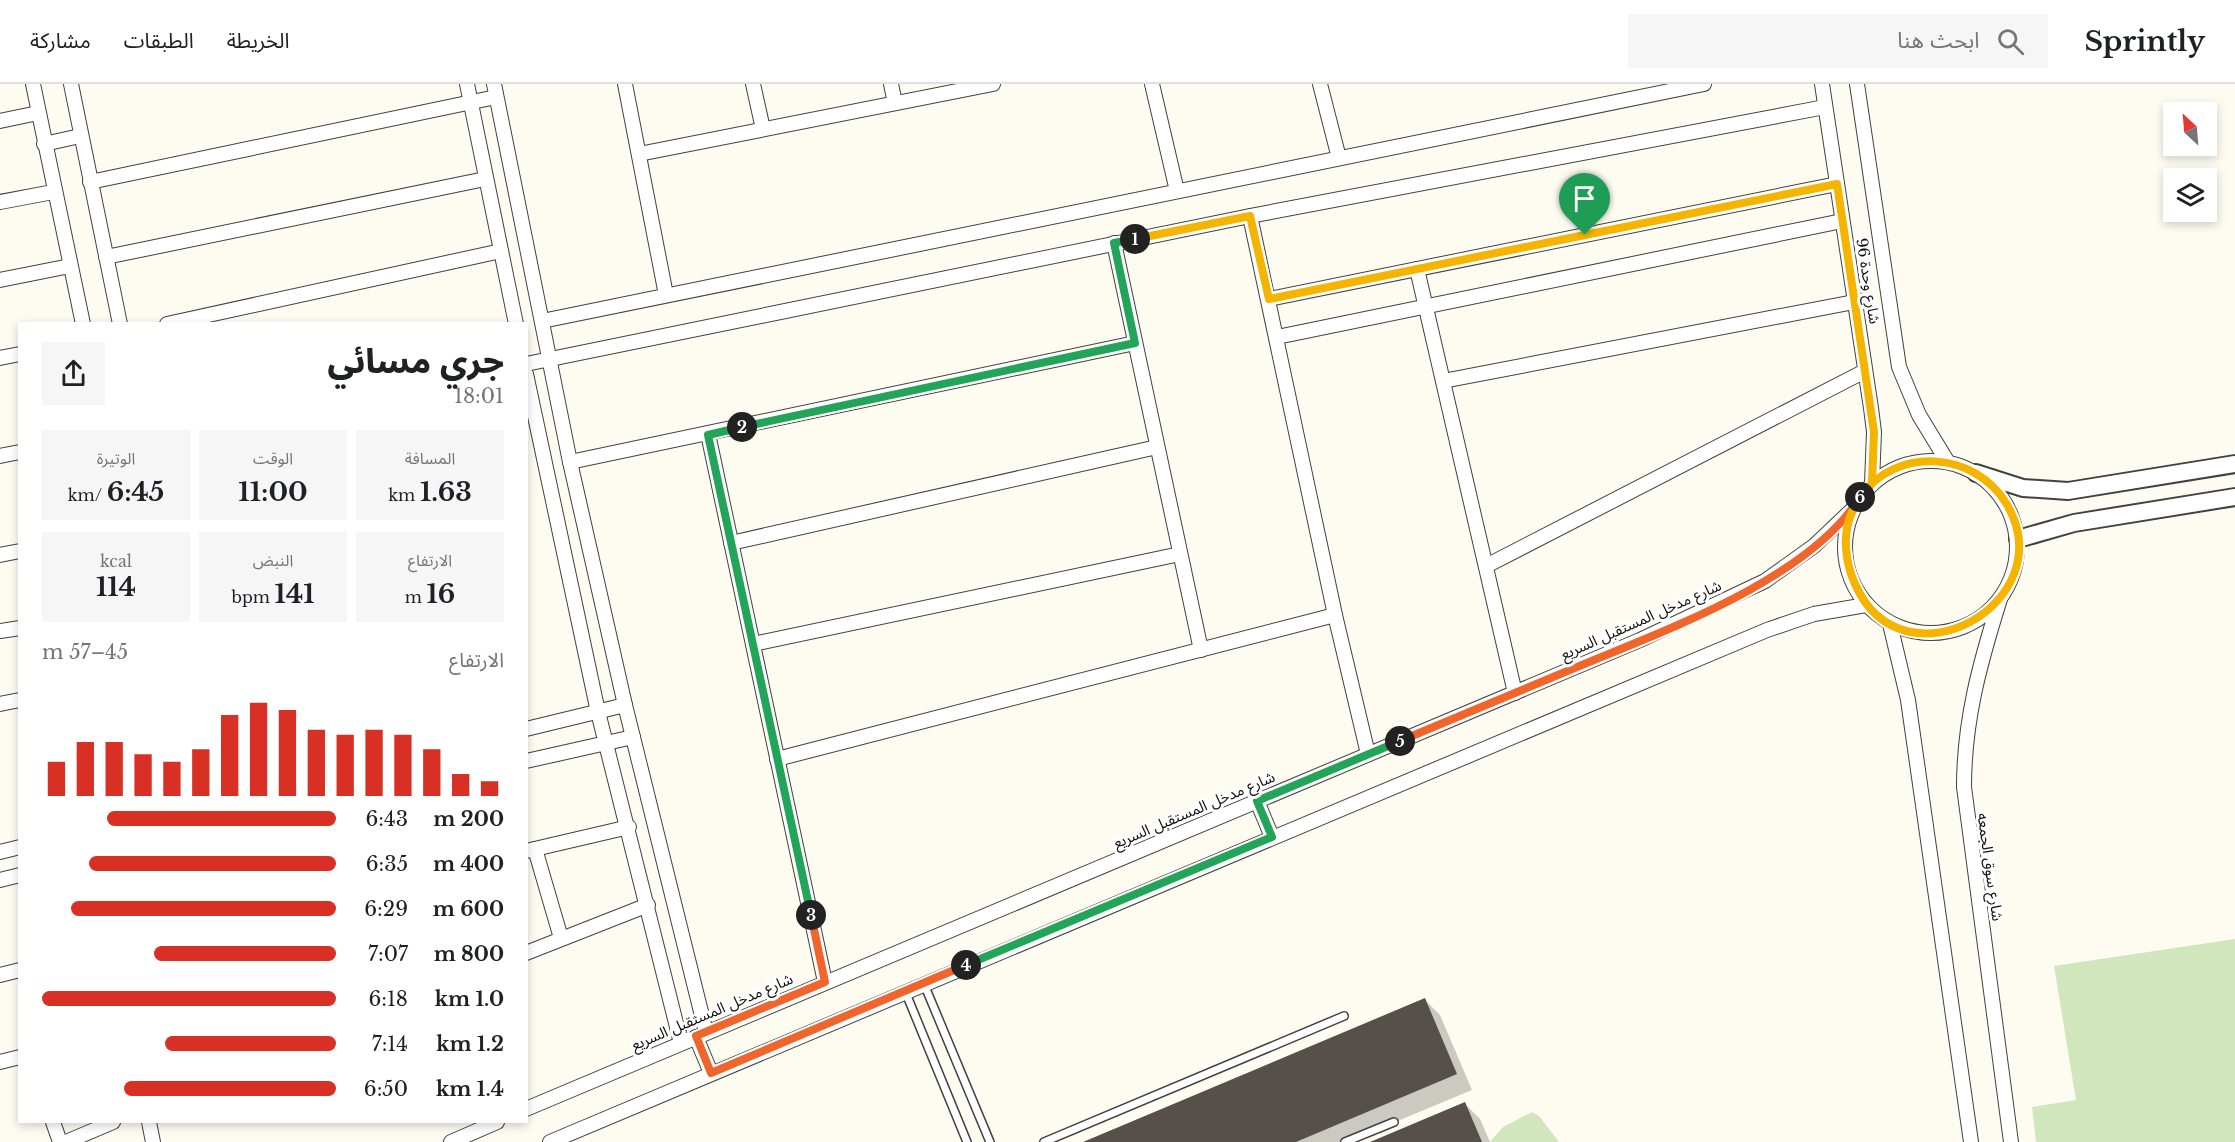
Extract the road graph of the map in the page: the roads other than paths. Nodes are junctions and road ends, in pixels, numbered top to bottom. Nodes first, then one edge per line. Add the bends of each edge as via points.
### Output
1 (33, 84) edge
2 (71, 84) edge
3 (467, 84) edge
4 (625, 84) edge
5 (753, 84) edge
6 (891, 84) edge
7 (993, 84) edge
8 (1152, 84) edge
9 (1320, 84) edge
10 (1704, 84) edge
11 (1822, 84) edge
12 (1857, 84) edge
13 (495, 90) edge
14 (471, 102) junction
15 (895, 103) junction
16 (1825, 107) junction
17 (38, 113) junction
18 (0, 121) edge
19 (763, 129) junction
20 (80, 136) junction
21 (44, 144) junction
22 (639, 154) junction
23 (1339, 158) junction
24 (485, 179) junction
25 (90, 182) junction
26 (1837, 184) junction
27 (1177, 191) junction
28 (53, 192) junction
29 (0, 202) edge
30 (1250, 216) junction
31 (1842, 221) junction
32 (1114, 243) junction
33 (501, 251) junction
34 (106, 257) junction
35 (70, 266) junction
36 (1417, 269) junction
37 (0, 280) edge
38 (666, 295) junction
39 (1269, 299) junction
40 (1854, 302) junction
41 (1426, 306) junction
42 (542, 321) junction
43 (83, 322) edge
44 (120, 322) edge
45 (176, 322) edge
46 (516, 322) edge
47 (1277, 337) junction
48 (1135, 343) junction
49 (18, 354) edge
50 (0, 358) edge
51 (549, 359) junction
52 (528, 364) edge
53 (1865, 371) junction
54 (1443, 381) junction
55 (528, 392) edge
56 (531, 420) edge
57 (708, 435) junction
58 (1157, 447) junction
59 (18, 452) edge
60 (0, 456) edge
61 (570, 462) junction
62 (1947, 462) junction
63 (2235, 464) edge
64 (1976, 473) junction
65 (1872, 483) junction
66 (2235, 497) edge
67 (1854, 508) junction
68 (2018, 539) junction
69 (731, 543) junction
70 (18, 551) edge
71 (1180, 554) junction
72 (0, 555) edge
73 (1486, 566) junction
74 (2000, 599) junction
75 (1866, 605) junction
76 (1335, 615) junction
77 (1890, 624) junction
78 (18, 628) edge
79 (0, 632) edge
80 (753, 644) junction
81 (1200, 650) junction
82 (1515, 693) junction
83 (18, 700) edge
84 (0, 704) edge
85 (625, 705) junction
86 (598, 712) junction
87 (528, 729) edge
88 (633, 737) junction
89 (606, 743) junction
90 (1368, 754) junction
91 (777, 759) junction
92 (528, 761) edge
93 (1257, 801) junction
94 (629, 827) junction
95 (1272, 837) junction
96 (18, 848) edge
97 (531, 850) edge
98 (0, 852) edge
99 (18, 876) edge
100 (0, 880) edge
101 (648, 905) junction
102 (561, 938) junction
103 (528, 952) edge
104 (18, 970) edge
105 (0, 975) edge
106 (825, 982) junction
107 (924, 983) junction
108 (905, 991) junction
109 (1344, 1016) dead end
110 (701, 1034) junction
111 (681, 1043) junction
112 (18, 1058) edge
113 (0, 1062) edge
114 (711, 1073) junction
115 (528, 1108) edge
116 (1394, 1122) dead end
117 (53, 1123) edge
118 (111, 1123) edge
119 (148, 1123) edge
120 (495, 1123) edge
121 (60, 1142) edge
122 (66, 1142) edge
123 (153, 1142) edge
124 (451, 1142) edge
125 (550, 1142) edge
126 (967, 1142) edge
127 (990, 1142) edge
128 (1044, 1142) edge
129 (1345, 1142) edge
130 (1971, 1142) edge
131 (2011, 1142) edge

1 - 17 street
2 - 20 street
3 - 14 street
4 - 22 street
5 - 19 street
6 - 15 street
7 - 15 street
8 - 27 street
9 - 23 street
10 - 23 street
11 - 16 street, شارع وحدة 96
12 - 62 street, شارع وحدة 96 via 1899,367 1919,415
13 - 14 street
13 - 42 street
14 - 24 street
14 - 25 street
15 - 19 street
16 - 26 street, شارع وحدة 96
16 - 30 street
17 - 18 street
17 - 21 street
19 - 22 street
20 - 21 street
20 - 25 street
21 - 28 street
22 - 38 street
23 - 27 street
24 - 33 street
24 - 34 street
25 - 34 street
26 - 31 street, شارع وحدة 96
26 - 36 street
27 - 38 street
28 - 29 street
28 - 35 street
30 - 32 street
30 - 39 street
31 - 40 street, شارع وحدة 96
31 - 41 street
32 - 48 street
32 - 51 street
33 - 45 street
33 - 46 street
34 - 44 street
35 - 37 street
35 - 43 street
36 - 39 street
36 - 41 street
38 - 42 street
39 - 47 street
40 - 53 street, شارع وحدة 96
40 - 54 street
41 - 47 street
41 - 54 street
42 - 51 street
47 - 76 street
48 - 57 street
48 - 58 street
49 - 50 street
51 - 52 street
51 - 61 street
53 - 65 street, شارع وحدة 96 via 1874,432
53 - 73 street
54 - 73 street
55 - 56 street
56 - 86 street
57 - 61 street
57 - 69 street
58 - 69 street
58 - 71 street
59 - 60 street
61 - 85 street
62 - 64 street
62 - 65 street via 1923,461 1900,466
63 - 64 street via 2068,491 2023,488
64 - 68 street via 2000,494 2012,515
65 - 67 street
66 - 68 street via 2074,524
67 - 75 street via 1848,521 1846,550 1853,580
67 - 82 street, شارع مدخل المستقبل السريع via 1814,546 1765,580 1640,640
68 - 74 street via 2014,571
69 - 80 street
70 - 72 street
71 - 80 street
71 - 81 street
73 - 82 street
74 - 77 street via 1974,622 1949,631 1924,633
74 - 131 street, شارع سوق الجمعه via 1975,679 1964,753 1964,787
75 - 77 street
75 - 95 street via 1814,614 1767,630
76 - 81 street
76 - 90 street
77 - 130 street via 1908,700
78 - 79 street
80 - 91 street
81 - 91 street
82 - 90 street, شارع مدخل المستقبل السريع
83 - 84 street
85 - 86 street
85 - 88 street
86 - 87 street
86 - 89 street
88 - 89 street
88 - 110 street
89 - 92 street
89 - 94 street
90 - 93 street, شارع مدخل المستقبل السريع
91 - 106 street
93 - 95 street
93 - 106 street, شارع مدخل المستقبل السريع
94 - 97 street
94 - 101 street
95 - 107 street
96 - 98 street
97 - 102 street
99 - 100 street
101 - 102 street
101 - 111 street
102 - 103 street
104 - 105 street
106 - 110 street, شارع مدخل المستقبل السريع
107 - 108 street
107 - 127 lane
108 - 114 street
108 - 126 lane
109 - 128 lane
110 - 111 street, شارع مدخل المستقبل السريع
110 - 114 street
111 - 115 street, شارع مدخل المستقبل السريع
112 - 113 street
114 - 125 street
116 - 129 lane
117 - 121 street
118 - 122 street
119 - 123 street
120 - 124 street

